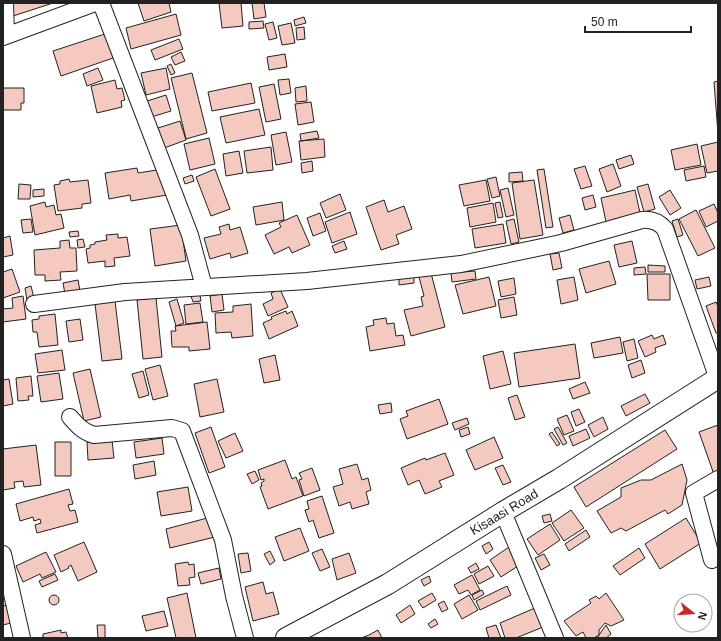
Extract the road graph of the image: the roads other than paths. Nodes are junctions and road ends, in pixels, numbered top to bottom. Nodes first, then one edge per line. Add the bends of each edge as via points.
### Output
1 (5, 3) edge
2 (95, 3) edge
3 (101, 3) edge
4 (4, 36) edge
5 (204, 287) junction
6 (34, 304) dead end
7 (718, 378) edge
8 (70, 417) dead end
9 (718, 479) edge
10 (503, 512) junction
11 (3, 554) edge
12 (712, 560) dead end
13 (7, 595) edge
14 (22, 638) edge
15 (245, 638) edge
16 (286, 638) edge
17 (555, 638) edge

1 - 4 street
2 - 4 street
3 - 5 street via 190,235
5 - 6 street via 125,292
5 - 7 street via 307,281 461,264 554,245 649,219 661,224 665,229
7 - 10 main road, Kisaasi Road
8 - 15 street via 83,431 94,435 172,428 182,431 223,540
9 - 12 street via 694,493
10 - 16 main road, Kisaasi Road via 388,584
10 - 17 street
11 - 13 street
13 - 14 street

